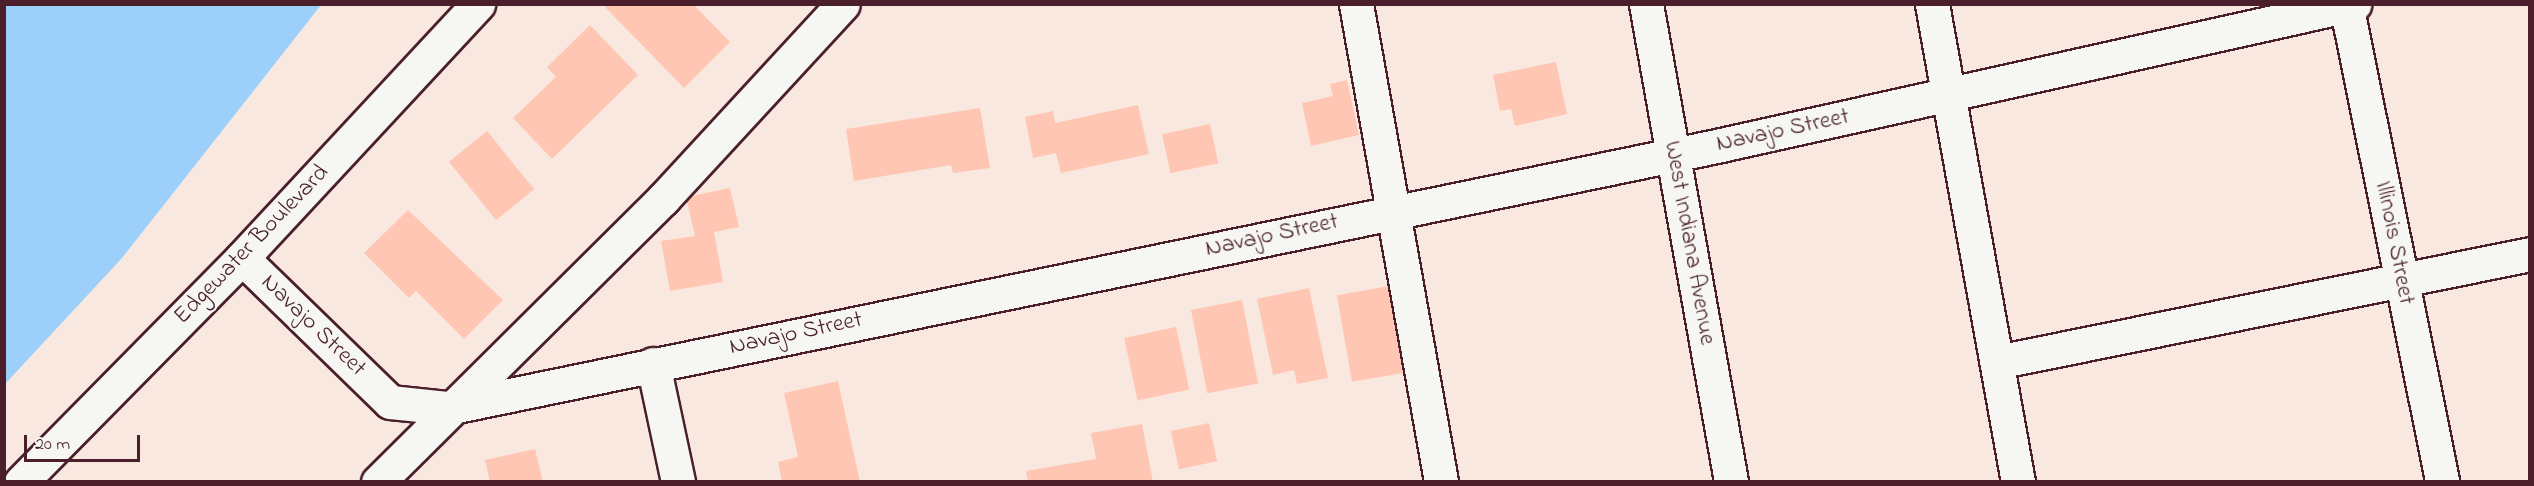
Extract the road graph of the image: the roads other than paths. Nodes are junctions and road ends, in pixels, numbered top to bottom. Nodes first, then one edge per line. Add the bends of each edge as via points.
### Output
1 (478, 4) edge
2 (843, 4) edge
3 (1356, 4) edge
4 (1646, 4) edge
5 (1932, 4) edge
6 (2349, 5) edge
7 (1948, 94) junction
8 (1674, 154) junction
9 (1392, 211) junction
10 (2529, 254) edge
11 (242, 258) junction
12 (2401, 280) junction
13 (1997, 362) junction
14 (653, 364) junction
15 (447, 408) junction
16 (1433, 480) edge
17 (21, 482) edge
18 (378, 482) edge
19 (678, 482) edge
20 (1731, 482) edge
21 (2018, 482) edge
22 (2442, 482) edge

1 - 11 street, Edgewater Boulevard
2 - 15 street via 663,199
3 - 9 street
4 - 8 street, West Indiana Avenue
5 - 7 street
6 - 7 street, Navajo Street
6 - 12 street, Illinois Street
7 - 8 street, Navajo Street
7 - 13 street
8 - 9 street, Navajo Street
8 - 20 street, West Indiana Avenue
9 - 14 street, Navajo Street
9 - 16 street
10 - 12 street
11 - 15 street, Navajo Street via 390,402
11 - 17 street, Edgewater Boulevard
12 - 13 street
12 - 22 street, Illinois Street
13 - 21 street
14 - 15 street, Navajo Street
14 - 19 street
15 - 18 street

